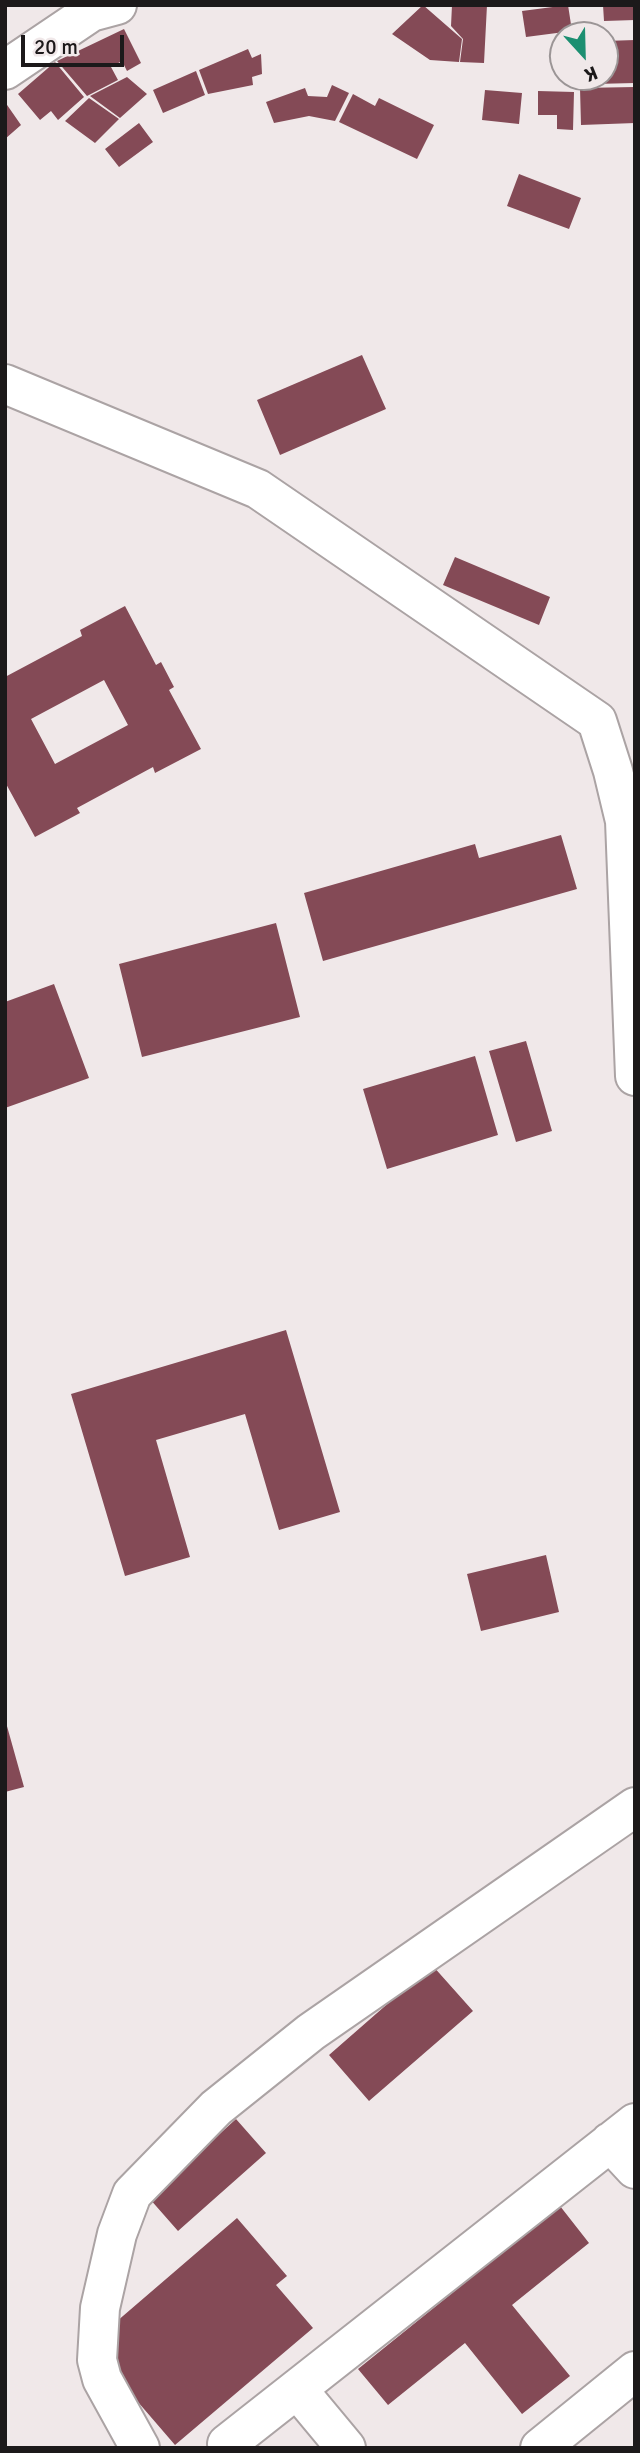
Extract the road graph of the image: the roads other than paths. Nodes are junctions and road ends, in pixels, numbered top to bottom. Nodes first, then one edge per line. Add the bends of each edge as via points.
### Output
1 (97, 7) edge
2 (5, 71) edge
3 (5, 384) edge
4 (635, 1076) edge
5 (635, 1807) edge
6 (627, 2145) edge
7 (635, 2371) edge
8 (297, 2389) junction
9 (140, 2448) edge
10 (229, 2448) edge
11 (346, 2448) edge
12 (540, 2448) edge

1 - 2 street
3 - 4 street via 258,489 597,721 625,821
5 - 9 street via 311,2032 216,2108 132,2194 117,2234 100,2308 97,2360 102,2379
6 - 8 street
7 - 12 street
8 - 10 street via 227,2444
8 - 11 street

